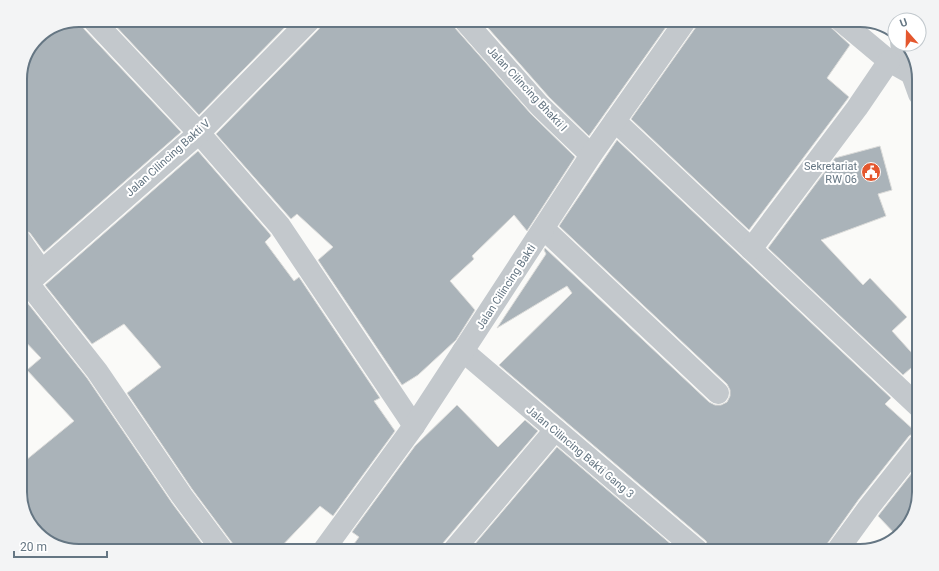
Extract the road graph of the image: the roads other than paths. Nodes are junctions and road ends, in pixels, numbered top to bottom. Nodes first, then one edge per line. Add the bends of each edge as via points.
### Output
1 (100, 27) edge
2 (303, 27) edge
3 (470, 27) edge
4 (681, 27) edge
5 (852, 27) edge
6 (895, 53) edge
7 (912, 78) edge
8 (615, 121) junction
9 (198, 133) junction
10 (591, 155) junction
11 (544, 229) junction
12 (750, 249) junction
13 (29, 280) edge
14 (463, 351) junction
15 (718, 393) dead end
16 (912, 400) edge
17 (414, 426) junction
18 (555, 430) junction
19 (912, 453) edge
20 (218, 544) edge
21 (328, 544) edge
22 (459, 544) edge
23 (682, 544) edge
24 (842, 544) edge

1 - 9 street
2 - 9 street, Jalan Cilincing Bakti V
3 - 10 street, Jalan Cilincing Bhakti I via 540,106
4 - 8 street, Jalan Cilincing Bakti
5 - 6 street
6 - 7 street
6 - 12 street via 857,108
8 - 10 street, Jalan Cilincing Bakti
8 - 12 street
9 - 13 street, Jalan Cilincing Bakti V
9 - 17 street via 280,226
10 - 11 street, Jalan Cilincing Bakti
11 - 14 street, Jalan Cilincing Bakti
11 - 15 street
12 - 16 street
13 - 20 street via 97,371
14 - 17 street, Jalan Cilincing Bakti
14 - 18 street, Jalan Cilincing Bakti Gang 3
17 - 21 street, Jalan Cilincing Bakti
18 - 22 street
18 - 23 street, Jalan Cilincing Bakti Gang 3
19 - 24 street

